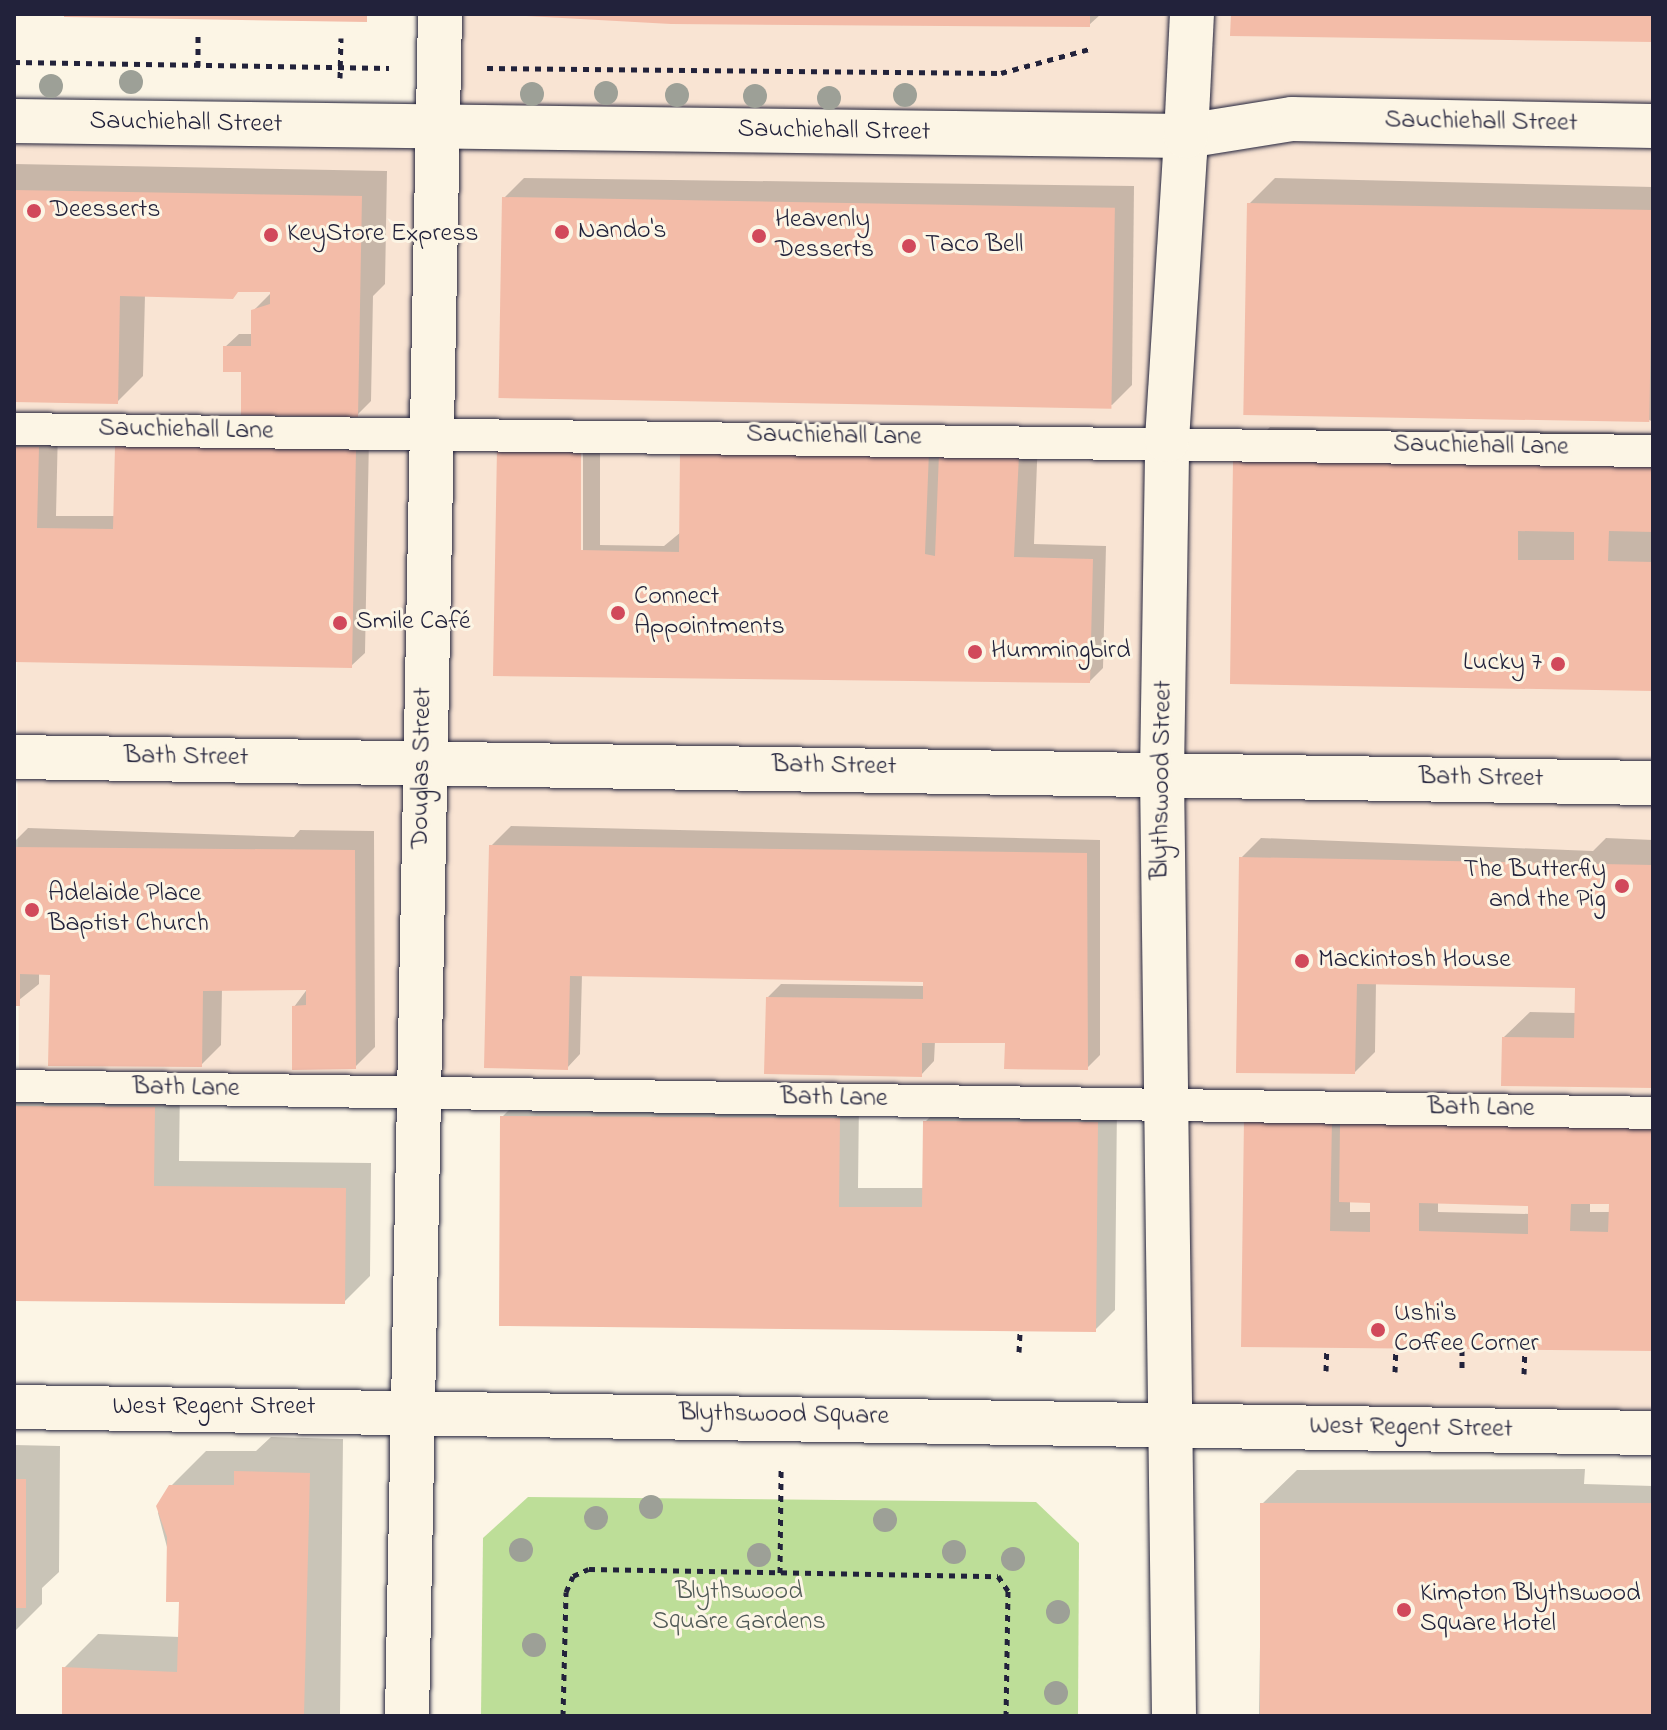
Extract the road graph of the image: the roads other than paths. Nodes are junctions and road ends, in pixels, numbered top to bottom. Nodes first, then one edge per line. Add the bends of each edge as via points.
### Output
1 (440, 14) edge
2 (1192, 14) edge
3 (14, 121) edge
4 (1653, 126) edge
5 (440, 127) junction
6 (1186, 136) junction
7 (14, 429) edge
8 (428, 433) junction
9 (1167, 440) junction
10 (1653, 451) edge
11 (14, 757) edge
12 (422, 761) junction
13 (1162, 773) junction
14 (1653, 783) edge
15 (14, 1086) edge
16 (417, 1093) junction
17 (1162, 1103) junction
18 (1653, 1113) edge
19 (14, 1407) edge
20 (414, 1408) junction
21 (1169, 1425) junction
22 (1653, 1433) edge
23 (407, 1716) edge
24 (1174, 1716) edge

1 - 5 street, Douglas Street
2 - 6 street, Blythswood Street
3 - 5 street, Sauchiehall Street
4 - 6 street, Sauchiehall Street via 1292,119
5 - 6 street, Sauchiehall Street
5 - 8 street, Douglas Street
6 - 9 street, Blythswood Street
7 - 8 lane, Sauchiehall Lane
8 - 9 lane, Sauchiehall Lane
8 - 12 street, Douglas Street
9 - 10 lane, Sauchiehall Lane
9 - 13 street, Blythswood Street
11 - 12 street, Bath Street
12 - 13 street, Bath Street
12 - 16 street, Douglas Street
13 - 14 street, Bath Street
13 - 17 street, Blythswood Street
15 - 16 lane, Bath Lane
16 - 17 lane, Bath Lane
16 - 20 street, Douglas Street
17 - 18 lane, Bath Lane
17 - 21 street, Blythswood Street
19 - 20 street, West Regent Street
20 - 21 street, Blythswood Square
20 - 23 street
21 - 22 street, West Regent Street
21 - 24 street

